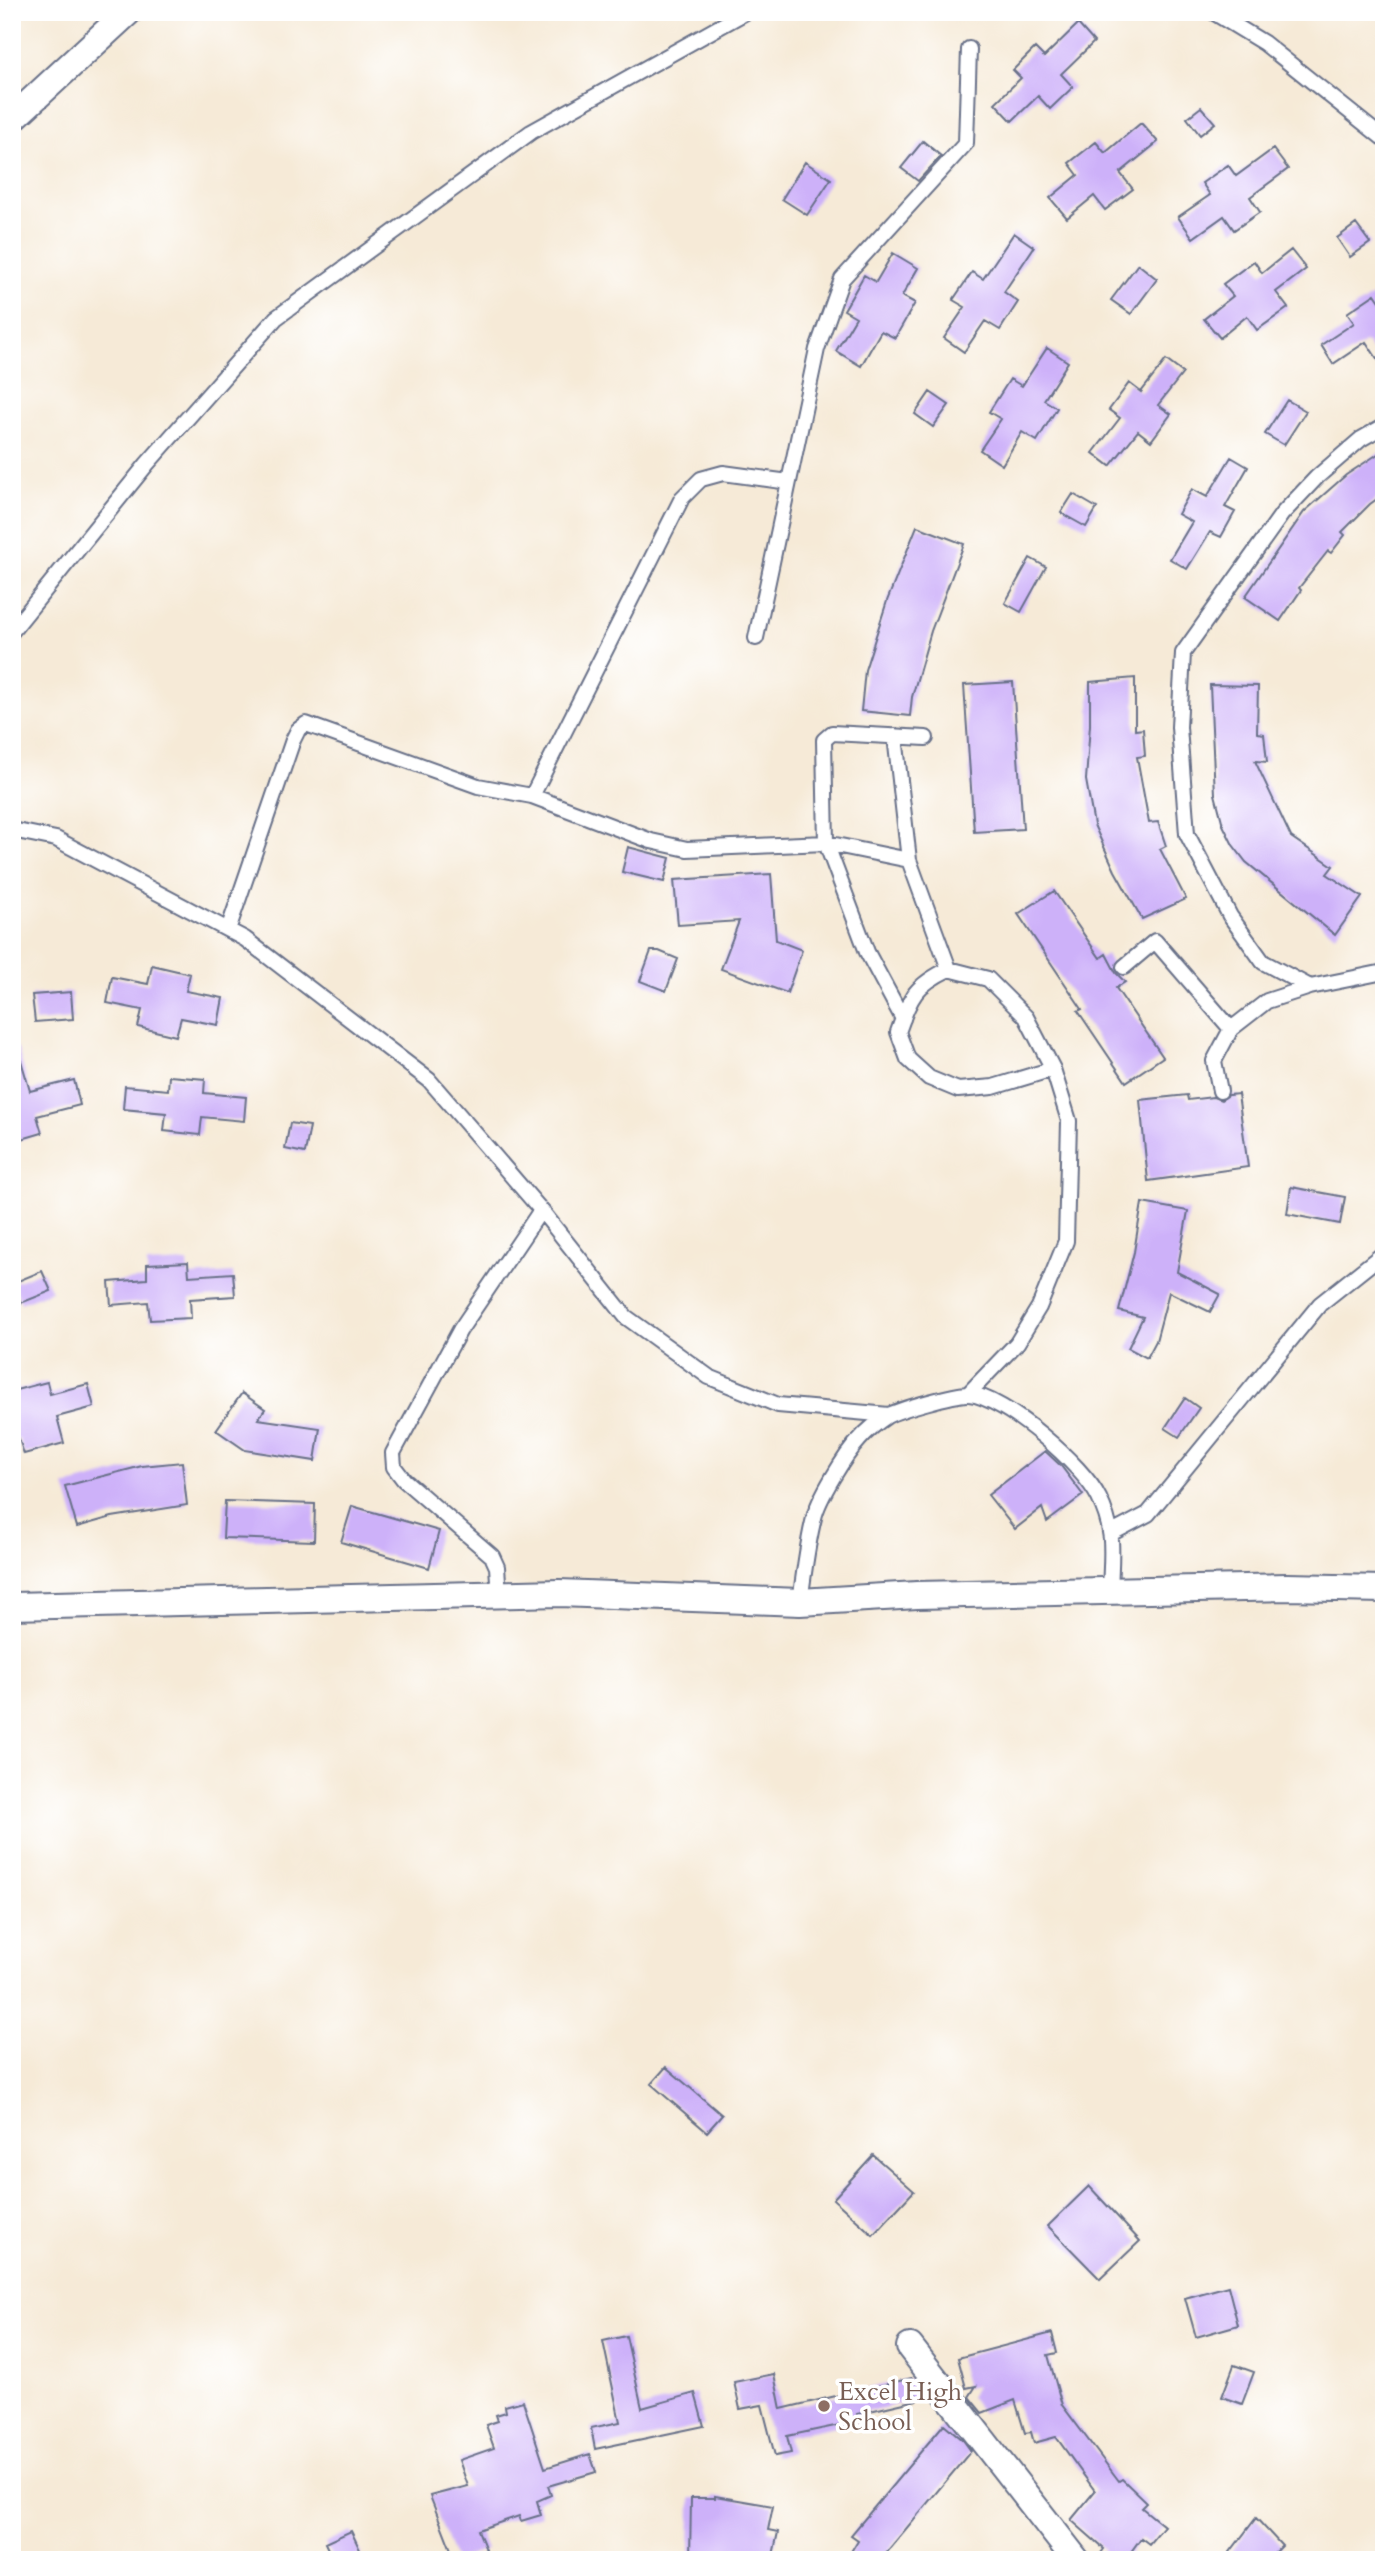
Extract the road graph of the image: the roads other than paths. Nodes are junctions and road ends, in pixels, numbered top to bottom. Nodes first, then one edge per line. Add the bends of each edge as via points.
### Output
1 (128, 12) edge
2 (746, 12) edge
3 (1213, 12) edge
4 (969, 49) dead end
5 (12, 119) edge
6 (1384, 139) edge
7 (1384, 426) edge
8 (789, 482) junction
9 (12, 631) edge
10 (756, 638) dead end
11 (895, 736) junction
12 (926, 738) dead end
13 (532, 796) junction
14 (12, 830) edge
15 (826, 843) junction
16 (909, 860) junction
17 (228, 930) junction
18 (1124, 967) dead end
19 (949, 969) junction
20 (1384, 972) edge
21 (1310, 987) junction
22 (903, 1019) junction
23 (1231, 1029) junction
24 (1053, 1069) junction
25 (1220, 1091) dead end
26 (541, 1210) junction
27 (1384, 1253) edge
28 (968, 1394) junction
29 (889, 1415) junction
30 (1112, 1533) junction
31 (1384, 1590) edge
32 (1110, 1591) junction
33 (499, 1595) junction
34 (800, 1602) junction
35 (12, 1606) edge
36 (910, 2347) dead end
37 (1076, 2560) edge

1 - 5 street
2 - 9 lane via 531,132 276,318 147,464
3 - 6 lane via 1264,43
4 - 8 lane via 966,143 842,279 817,349
7 - 21 lane via 1361,439 1282,514 1183,653 1179,727 1187,834 1230,916 1263,962
8 - 10 lane
8 - 13 lane via 723,473 701,479 682,498
11 - 12 lane
11 - 15 lane via 832,733 824,740
11 - 16 lane
13 - 15 lane via 651,841 687,849
13 - 17 lane via 478,786 306,724 293,740
14 - 17 lane via 56,838
15 - 16 lane
15 - 22 lane via 867,952
16 - 19 lane
17 - 26 lane via 429,1080
18 - 23 lane via 1155,941
19 - 22 lane via 926,981 911,998
19 - 24 lane via 988,979 1026,1017
20 - 21 lane
21 - 23 lane via 1267,1002
22 - 24 lane via 898,1032 908,1059 929,1078 958,1090 993,1087
23 - 25 lane via 1214,1061
24 - 28 lane via 1069,1121 1066,1241 1039,1307 1017,1343
26 - 29 lane via 626,1317 709,1377 778,1405
26 - 33 lane via 460,1330 393,1453 394,1467 404,1480 492,1556
27 - 30 lane via 1320,1304 1148,1514
28 - 29 lane
28 - 30 lane via 996,1404 1072,1461 1099,1496
29 - 34 lane via 859,1439 814,1516
30 - 32 lane
31 - 32 street
32 - 34 street
33 - 34 street
33 - 35 street
36 - 37 street

